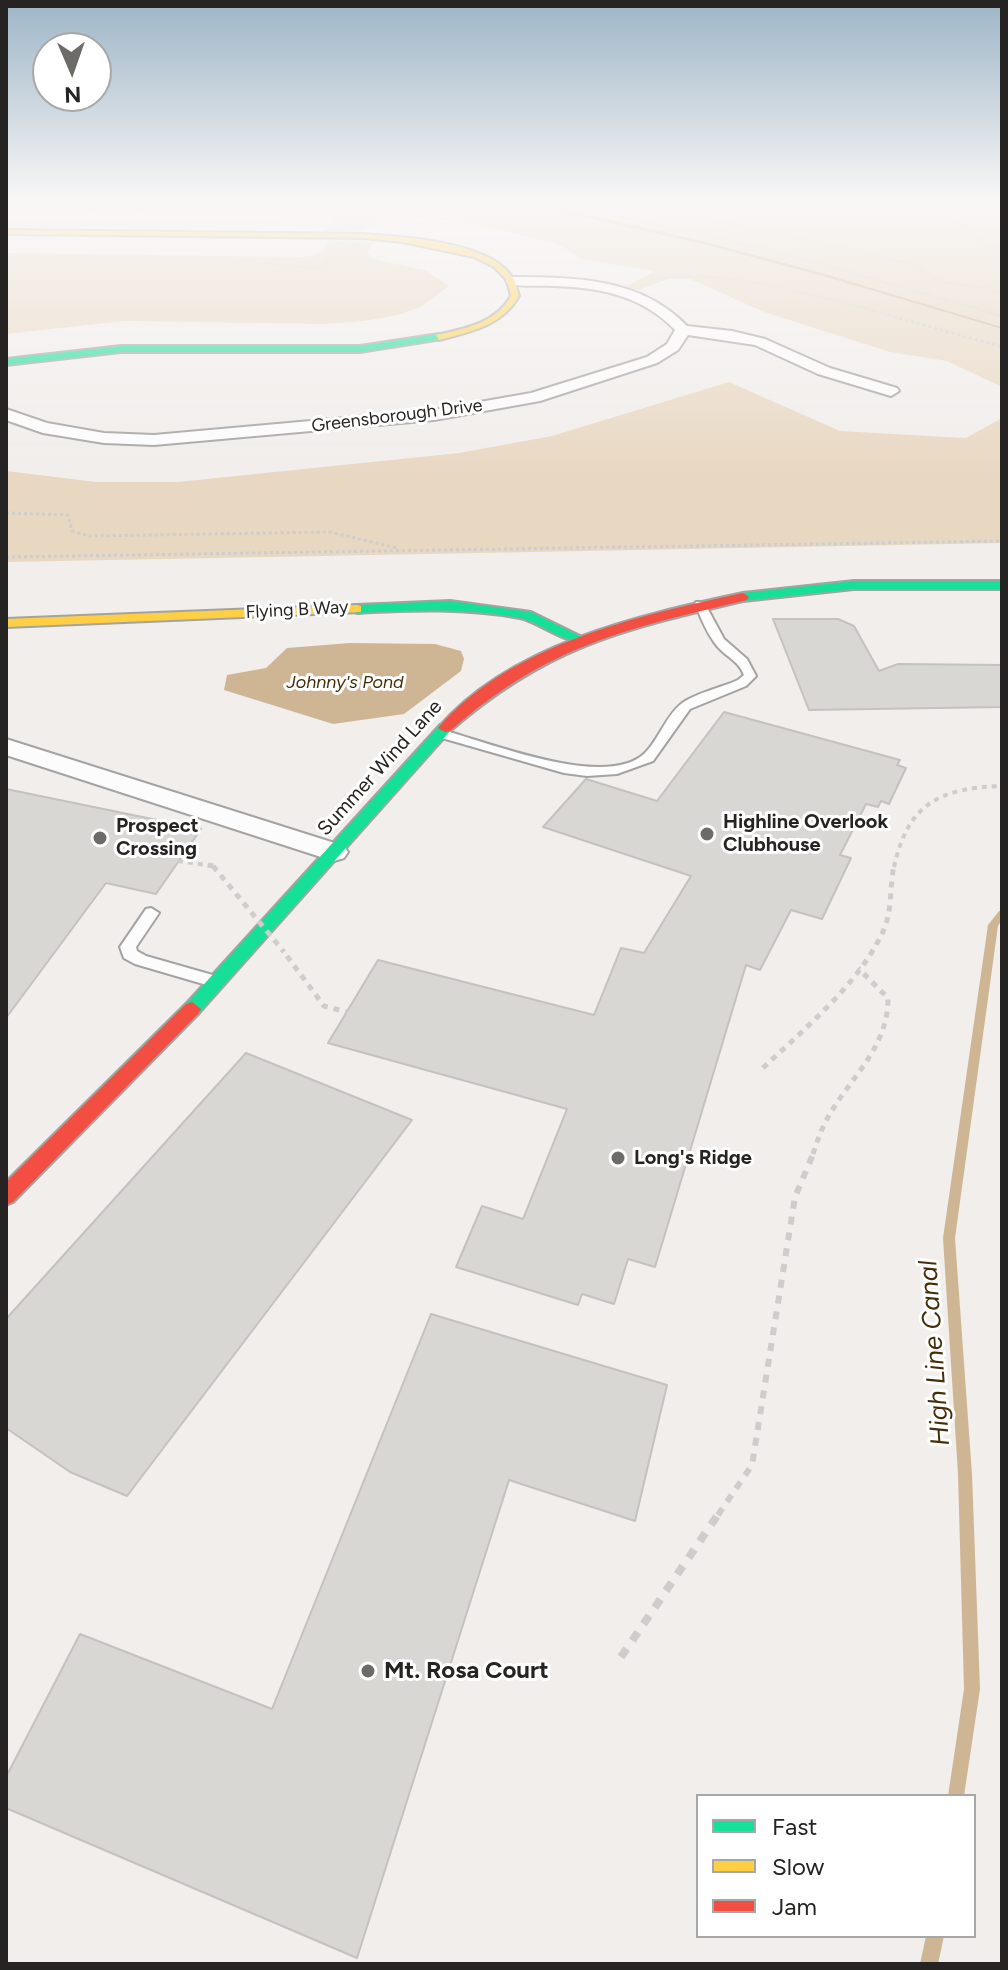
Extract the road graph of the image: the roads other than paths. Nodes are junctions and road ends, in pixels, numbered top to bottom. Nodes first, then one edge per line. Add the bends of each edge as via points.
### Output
1 (515, 295) edge
2 (628, 295) edge
3 (683, 330) junction
4 (6, 362) edge
5 (891, 391) dead end
6 (6, 414) edge
7 (1002, 585) edge
8 (700, 604) junction
9 (6, 623) edge
10 (582, 640) junction
11 (439, 733) junction
12 (6, 747) edge
13 (334, 852) junction
14 (151, 913) dead end
15 (219, 982) junction
16 (6, 1196) edge

1 - 4 street via 509,311 478,327 420,341 318,353 69,351
2 - 3 street via 672,315
3 - 5 street via 760,342 824,371
3 - 6 street, Greensborough Drive via 673,347 652,360 534,397 434,415 154,440 43,428
7 - 8 street, Summer Wind Lane via 817,587
8 - 10 street, Summer Wind Lane
8 - 11 lane via 716,636 744,661 750,676 686,706 648,758 634,765 602,772 564,769
9 - 10 street, Flying B Way via 450,605 527,615
10 - 11 street, Summer Wind Lane via 486,692
11 - 13 street, Summer Wind Lane
12 - 13 street
13 - 15 street, Summer Wind Lane
14 - 15 lane via 134,934 130,954
15 - 16 street, Summer Wind Lane

